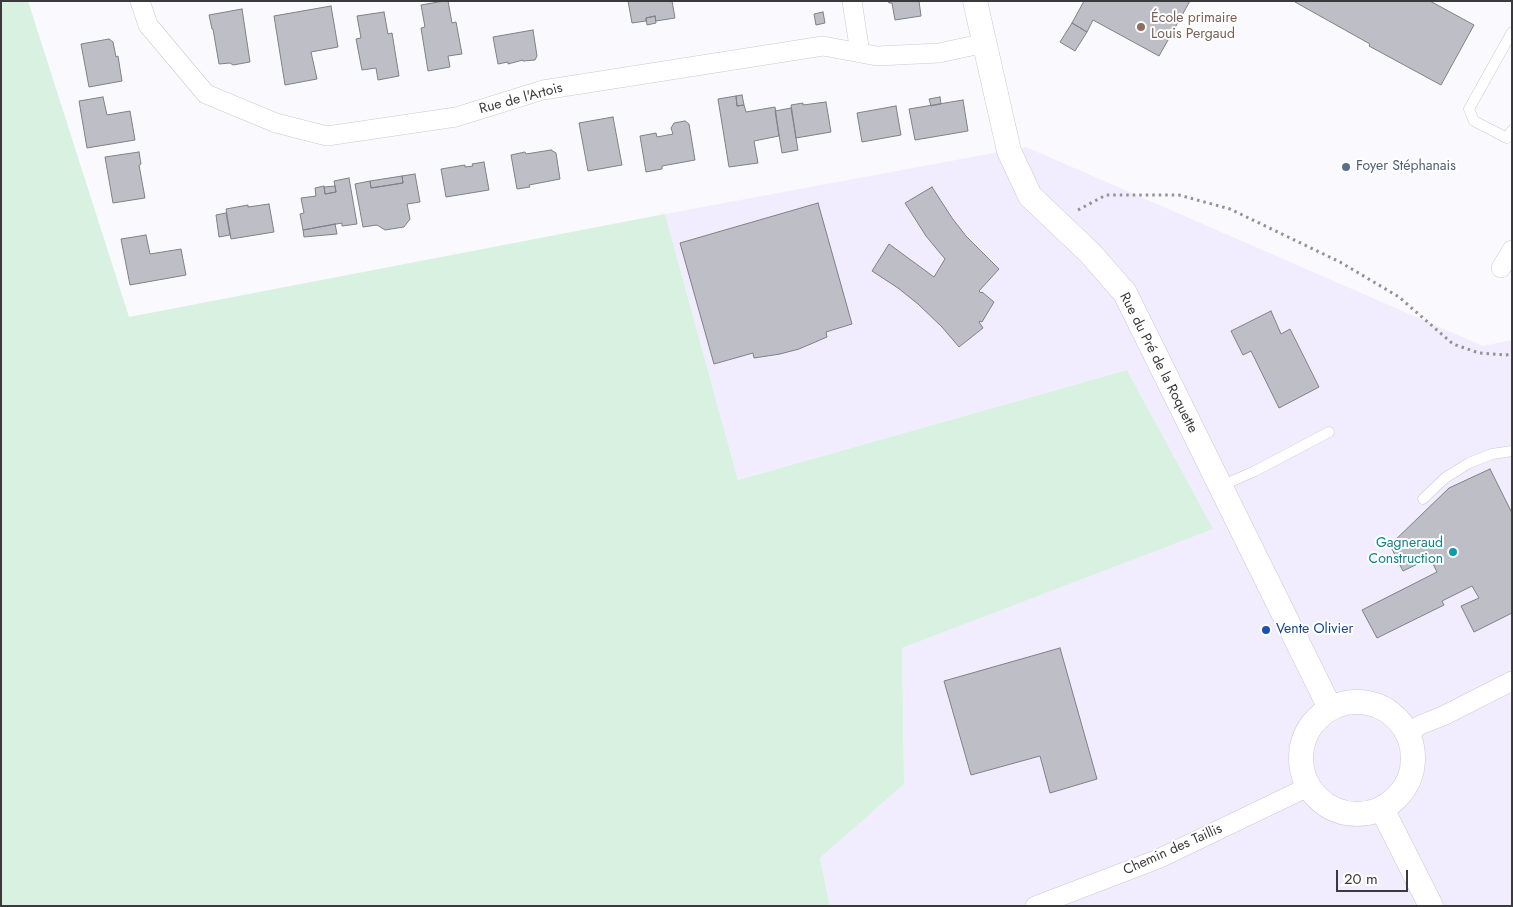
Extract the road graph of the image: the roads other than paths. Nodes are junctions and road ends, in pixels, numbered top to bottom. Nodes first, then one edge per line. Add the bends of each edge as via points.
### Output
1 (140, 1) edge
2 (852, 1) edge
3 (975, 1) edge
4 (1512, 32) edge
5 (985, 43) junction
6 (860, 53) junction
7 (1512, 130) edge
8 (1512, 250) edge
9 (1501, 268) dead end
10 (1329, 432) dead end
11 (1512, 451) edge
12 (1221, 486) junction
13 (1424, 499) dead end
14 (1512, 681) edge
15 (1330, 708) junction
16 (1408, 734) junction
17 (1308, 787) junction
18 (1382, 809) junction
19 (1035, 906) edge
20 (1431, 906) edge

1 - 6 street, Rue de l'Artois via 148,25 206,94 276,123 327,136 456,118 543,90 823,46
2 - 6 street
3 - 5 street, Rue du Pré de la Roquette
4 - 7 lane via 1468,109 1474,121 1507,138
5 - 6 street, Rue de l'Artois via 939,53 877,56
5 - 12 street, Rue du Pré de la Roquette via 1009,151 1030,196 1090,252 1124,293
8 - 9 street
10 - 12 lane
11 - 13 lane via 1469,463 1445,478
12 - 15 street, Rue du Pré de la Roquette
14 - 16 street via 1420,725
15 - 16 street via 1347,702 1366,702 1383,707 1398,718
15 - 17 street via 1315,719 1305,734 1301,761
16 - 18 street via 1413,750 1413,768 1407,785
17 - 18 street via 1333,810 1366,814
17 - 19 street, Chemin des Taillis via 1158,859
18 - 20 street

